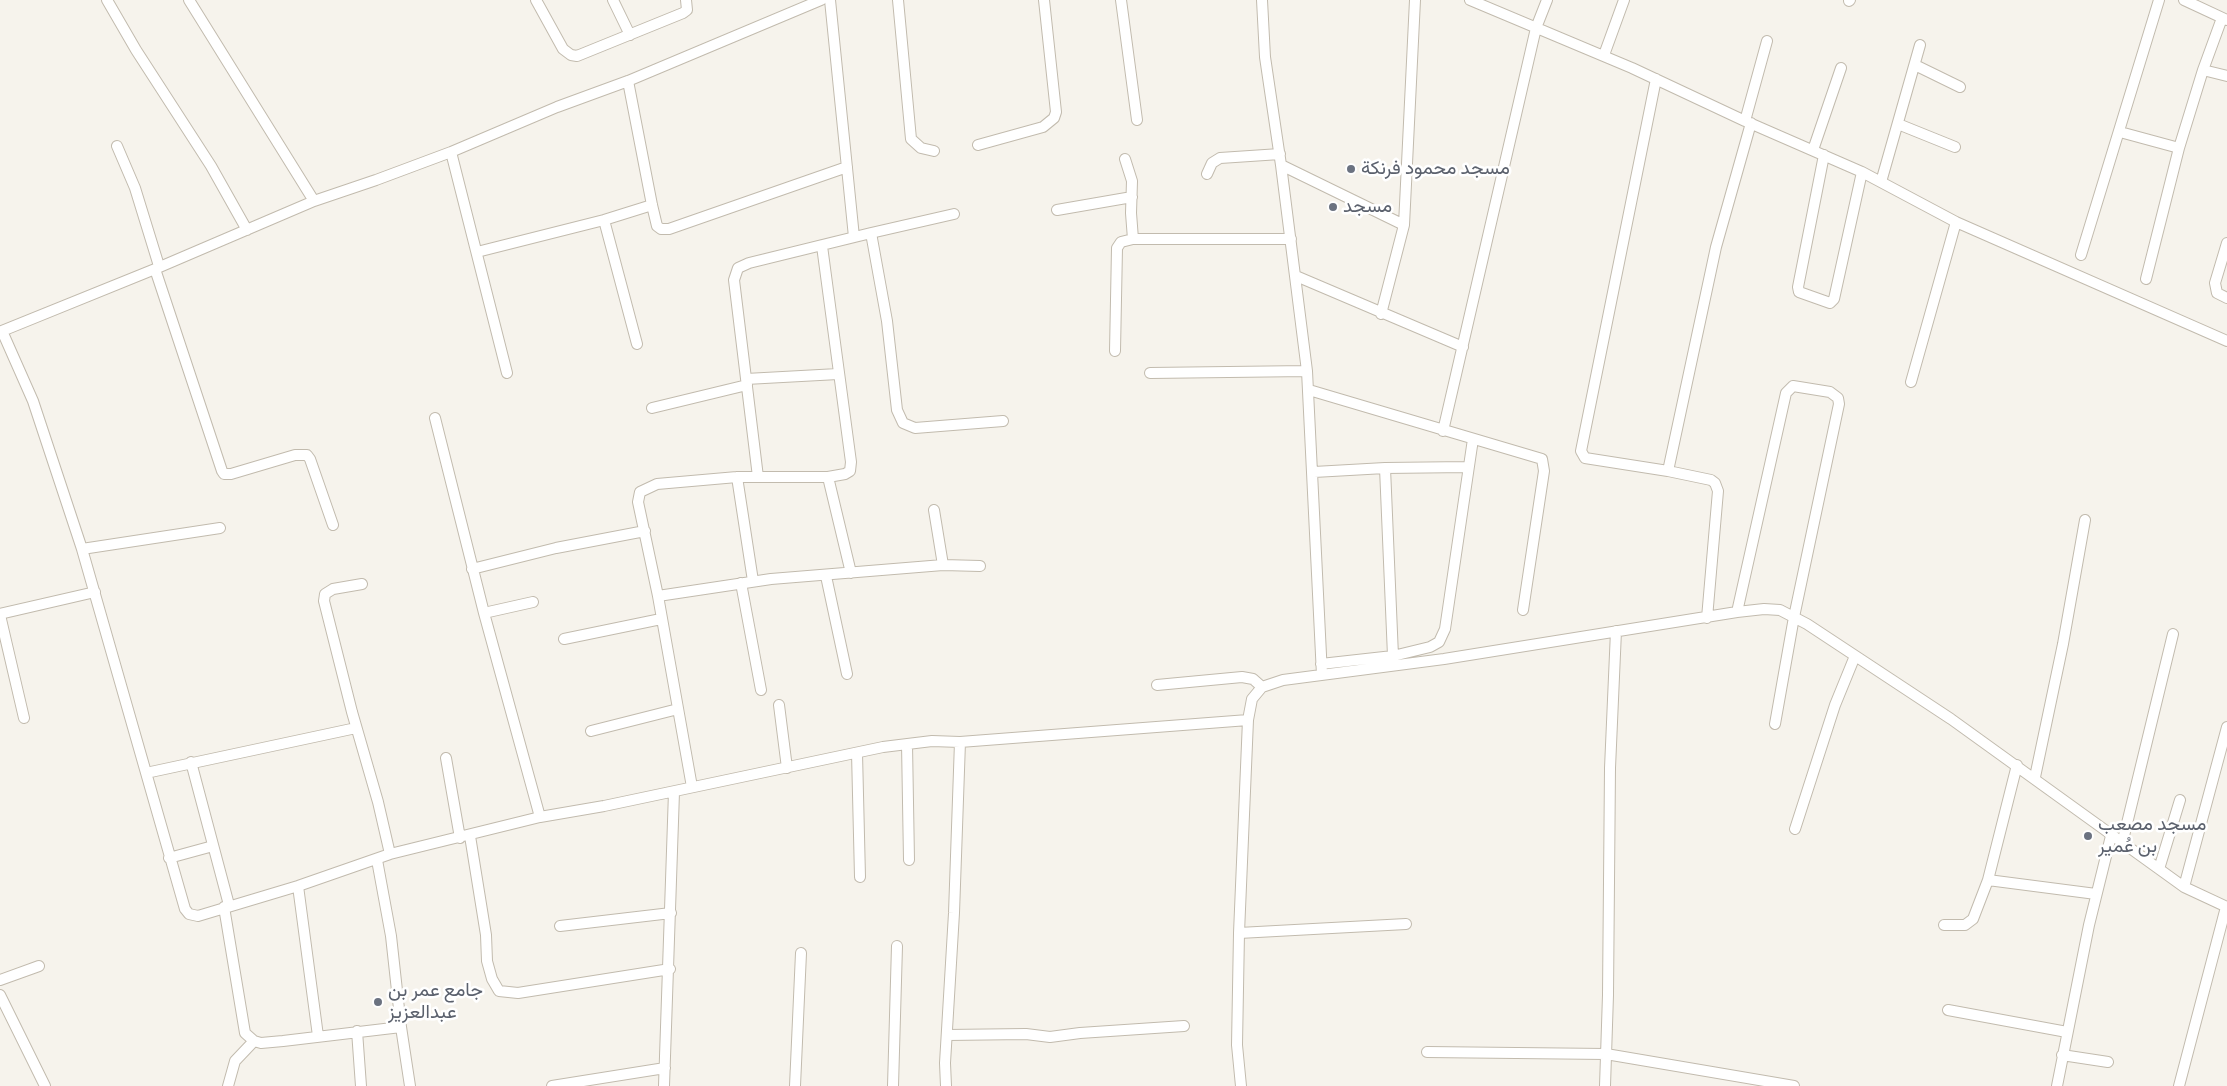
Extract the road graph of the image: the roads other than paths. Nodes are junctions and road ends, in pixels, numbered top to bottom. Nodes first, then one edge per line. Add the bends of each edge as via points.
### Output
1 (107, 0) edge
2 (189, 0) edge
3 (536, 0) edge
4 (613, 0) edge
5 (686, 0) edge
6 (821, 0) edge
7 (830, 0) edge
8 (898, 0) edge
9 (1044, 0) edge
10 (1121, 0) edge
11 (1262, 0) edge
12 (1415, 0) edge
13 (1470, 0) edge
14 (1547, 0) edge
15 (1624, 0) edge
16 (2159, 0) edge
17 (2184, 0) edge
18 (2226, 18) edge
19 (1536, 28) junction
20 (630, 35) junction
21 (1768, 41) dead end
22 (1920, 45) dead end
23 (1604, 55) junction
24 (1915, 65) junction
25 (1841, 68) dead end
26 (2203, 70) junction
27 (2227, 76) edge
28 (1656, 79) junction
29 (628, 81) junction
30 (1960, 87) dead end
31 (1137, 120) dead end
32 (1748, 122) junction
33 (1898, 124) junction
34 (2120, 132) junction
35 (978, 144) dead end
36 (117, 146) dead end
37 (1955, 147) dead end
38 (2180, 148) junction
39 (1813, 150) junction
40 (934, 151) dead end
41 (451, 152) junction
42 (1824, 155) junction
43 (1125, 159) dead end
44 (1281, 160) junction
45 (847, 168) junction
46 (1862, 172) junction
47 (1207, 174) dead end
48 (1881, 182) junction
49 (1132, 196) junction
50 (314, 200) junction
51 (652, 205) junction
52 (1057, 210) dead end
53 (954, 214) dead end
54 (604, 220) junction
55 (1956, 222) junction
56 (1404, 224) junction
57 (247, 230) junction
58 (871, 233) junction
59 (854, 237) junction
60 (1133, 239) junction
61 (1291, 239) junction
62 (2227, 243) edge
63 (822, 246) junction
64 (476, 252) junction
65 (2081, 255) dead end
66 (157, 268) junction
67 (1296, 276) junction
68 (2146, 279) dead end
69 (2227, 298) edge
70 (1381, 314) junction
71 (1, 328) edge
72 (2227, 341) edge
73 (637, 344) dead end
74 (1463, 347) junction
75 (1115, 351) dead end
76 (1308, 371) junction
77 (508, 373) dead end
78 (838, 374) junction
79 (1150, 374) dead end
80 (747, 382) junction
81 (1911, 382) dead end
82 (1309, 390) junction
83 (652, 408) dead end
84 (435, 418) dead end
85 (1003, 422) dead end
86 (1443, 430) junction
87 (1473, 439) junction
88 (1384, 468) junction
89 (1467, 468) junction
90 (1668, 471) junction
91 (1314, 472) junction
92 (737, 477) junction
93 (758, 477) junction
94 (828, 477) junction
95 (934, 510) dead end
96 (2085, 520) dead end
97 (333, 525) dead end
98 (220, 528) dead end
99 (645, 532) junction
100 (82, 549) junction
101 (943, 565) junction
102 (980, 566) dead end
103 (472, 569) junction
104 (851, 573) junction
105 (826, 576) junction
106 (753, 581) junction
107 (741, 583) junction
108 (362, 584) dead end
109 (95, 592) junction
110 (658, 596) junction
111 (533, 602) dead end
112 (1523, 610) dead end
113 (1737, 612) junction
114 (484, 613) junction
115 (0, 615) edge
116 (1794, 616) junction
117 (1707, 618) junction
118 (661, 619) junction
119 (1616, 630) junction
120 (2173, 634) dead end
121 (564, 640) dead end
122 (1393, 656) junction
123 (1855, 656) junction
124 (1322, 670) junction
125 (847, 674) dead end
126 (1157, 685) dead end
127 (1262, 687) junction
128 (761, 690) dead end
129 (779, 705) dead end
130 (678, 709) junction
131 (24, 718) dead end
132 (1248, 720) junction
133 (1775, 724) dead end
134 (2227, 727) edge
135 (356, 728) junction
136 (590, 731) dead end
137 (960, 742) junction
138 (907, 744) junction
139 (857, 753) junction
140 (446, 758) dead end
141 (191, 762) junction
142 (2017, 764) junction
143 (787, 768) junction
144 (146, 772) junction
145 (2035, 777) junction
146 (692, 788) junction
147 (674, 792) junction
148 (2180, 800) dead end
149 (540, 817) junction
150 (1795, 829) dead end
151 (2111, 836) junction
152 (465, 837) junction
153 (2122, 844) junction
154 (213, 846) junction
155 (390, 854) junction
156 (169, 858) junction
157 (377, 860) junction
158 (908, 860) dead end
159 (2159, 870) junction
160 (860, 877) dead end
161 (1988, 880) junction
162 (298, 886) junction
163 (2184, 886) junction
164 (2096, 894) junction
165 (226, 906) junction
166 (2226, 907) edge
167 (671, 913) junction
168 (1406, 924) dead end
169 (1944, 925) dead end
170 (560, 926) dead end
171 (1239, 933) junction
172 (897, 946) dead end
173 (801, 954) dead end
174 (39, 966) dead end
175 (670, 969) junction
176 (0, 980) edge
177 (0, 995) edge
178 (1948, 1010) dead end
179 (1184, 1026) dead end
180 (401, 1027) junction
181 (357, 1031) junction
182 (2067, 1032) junction
183 (947, 1035) junction
184 (318, 1036) junction
185 (254, 1041) junction
186 (1427, 1052) dead end
187 (1606, 1054) junction
188 (2062, 1055) junction
189 (2108, 1062) dead end
190 (665, 1068) junction
191 (45, 1086) edge
192 (228, 1086) edge
193 (361, 1086) edge
194 (410, 1086) edge
195 (552, 1086) edge
196 (664, 1086) edge
197 (795, 1086) edge
198 (893, 1086) edge
199 (946, 1086) edge
200 (1241, 1086) edge
201 (1605, 1086) edge
202 (1794, 1086) edge
203 (2057, 1086) edge
204 (2179, 1086) edge

1 - 57 street via 211,166
2 - 50 street
3 - 20 street via 563,49 571,55 577,56
4 - 20 street
5 - 20 street via 687,10
6 - 29 street
7 - 45 street
8 - 40 street via 911,140
9 - 35 street via 1054,118 1043,127
10 - 31 street
11 - 44 street via 1265,57
12 - 56 street
13 - 19 street
14 - 19 street
15 - 23 street
16 - 34 street
17 - 18 street
18 - 26 street
19 - 23 street
19 - 74 street
21 - 32 street
22 - 24 street
23 - 28 street
24 - 30 street
24 - 33 street
25 - 39 street
26 - 27 street
26 - 38 street
28 - 32 street
28 - 90 street via 1581,451 1585,458
29 - 41 street
29 - 51 street
32 - 39 street
32 - 90 street via 1716,247
33 - 37 street
33 - 48 street
34 - 38 street
34 - 65 street
36 - 66 street via 135,188
38 - 68 street
39 - 42 street
41 - 50 street
41 - 64 street
42 - 46 street
42 - 46 street via 1798,292 1830,303 1834,299
43 - 49 street via 1132,181
44 - 47 street via 1220,158 1212,163
44 - 56 street
44 - 61 street
45 - 51 street via 669,229 657,226
45 - 59 street
46 - 48 street
48 - 55 street
49 - 52 street
49 - 60 street
50 - 57 street
51 - 54 street
53 - 58 street
54 - 64 street
54 - 73 street
55 - 72 street
55 - 81 street
56 - 70 street
57 - 66 street
58 - 59 street
58 - 85 street via 887,321 897,410 903,423 915,428
59 - 63 street
60 - 61 street
60 - 75 street via 1121,242 1117,248
61 - 67 street
62 - 69 street via 2215,283 2217,294
63 - 78 street
63 - 80 street via 738,268 734,280
64 - 77 street
66 - 71 street
66 - 97 street via 224,474 295,455 307,455
67 - 70 street
67 - 76 street
70 - 74 street
71 - 100 street via 33,401
74 - 86 street
76 - 79 street
76 - 82 street
78 - 80 street
78 - 94 street via 851,462 850,471
80 - 83 street
80 - 93 street
82 - 86 street
82 - 91 street
84 - 103 street
86 - 87 street
87 - 89 street
87 - 112 street via 1539,457 1544,462
88 - 89 street
88 - 91 street
88 - 122 street
89 - 122 street via 1444,629 1439,642
90 - 117 street via 1711,480 1718,491
91 - 124 street
92 - 93 street
92 - 99 street via 647,487 640,492 638,502
92 - 106 street
93 - 94 street
94 - 104 street
95 - 101 street
96 - 145 street
98 - 100 street
99 - 103 street via 556,548
99 - 110 street
100 - 109 street
101 - 102 street
101 - 104 street
103 - 114 street
104 - 105 street
105 - 106 street
105 - 125 street
106 - 107 street
107 - 110 street
107 - 128 street
108 - 135 street via 333,589 325,594 324,601
109 - 115 street
109 - 144 street
110 - 118 street
111 - 114 street
113 - 116 street via 1780,610
113 - 116 street via 1786,393 1793,386 1830,392 1838,398 1839,404
113 - 117 street
114 - 149 street
115 - 131 street
116 - 123 street
116 - 133 street
117 - 119 street
118 - 121 street
118 - 130 street
119 - 124 street via 1444,659
119 - 187 street via 1610,768
120 - 153 street
122 - 124 street
123 - 142 street
123 - 150 street via 1835,705
124 - 127 street
126 - 127 street via 1242,677 1253,679
127 - 132 street via 1252,698
129 - 143 street
130 - 136 street
130 - 146 street
132 - 137 street
132 - 171 street
134 - 163 street
135 - 141 street
135 - 155 street
137 - 138 street
137 - 183 street
138 - 139 street
138 - 158 street
139 - 143 street
139 - 160 street
140 - 152 street
141 - 144 street
141 - 154 street
142 - 145 street
142 - 161 street
143 - 146 street
144 - 156 street
145 - 151 street
146 - 147 street
147 - 149 street
147 - 167 street
148 - 159 street
149 - 152 street
151 - 153 street
151 - 164 street
152 - 155 street
152 - 175 street via 486,935 487,961 492,980 499,990 518,993
153 - 159 street
154 - 156 street
154 - 165 street
155 - 157 street
156 - 165 street via 189,914 198,916
157 - 162 street
157 - 180 street via 391,936
159 - 163 street
161 - 164 street
161 - 169 street via 1970,923 1965,926
162 - 165 street
162 - 184 street
163 - 166 street
164 - 182 street
165 - 185 street via 245,1033
166 - 204 street
167 - 170 street
167 - 175 street
168 - 171 street
171 - 200 street via 1237,1045
172 - 198 street
173 - 197 street
174 - 176 street
175 - 190 street
177 - 191 street
178 - 182 street
179 - 183 street via 1050,1038 1026,1034
180 - 181 street
180 - 194 street
181 - 184 street
181 - 193 street
182 - 188 street
183 - 199 street
184 - 185 street via 261,1043
185 - 192 street via 235,1061
186 - 187 street
187 - 201 street
187 - 202 street
188 - 189 street
188 - 203 street
190 - 195 street
190 - 196 street

